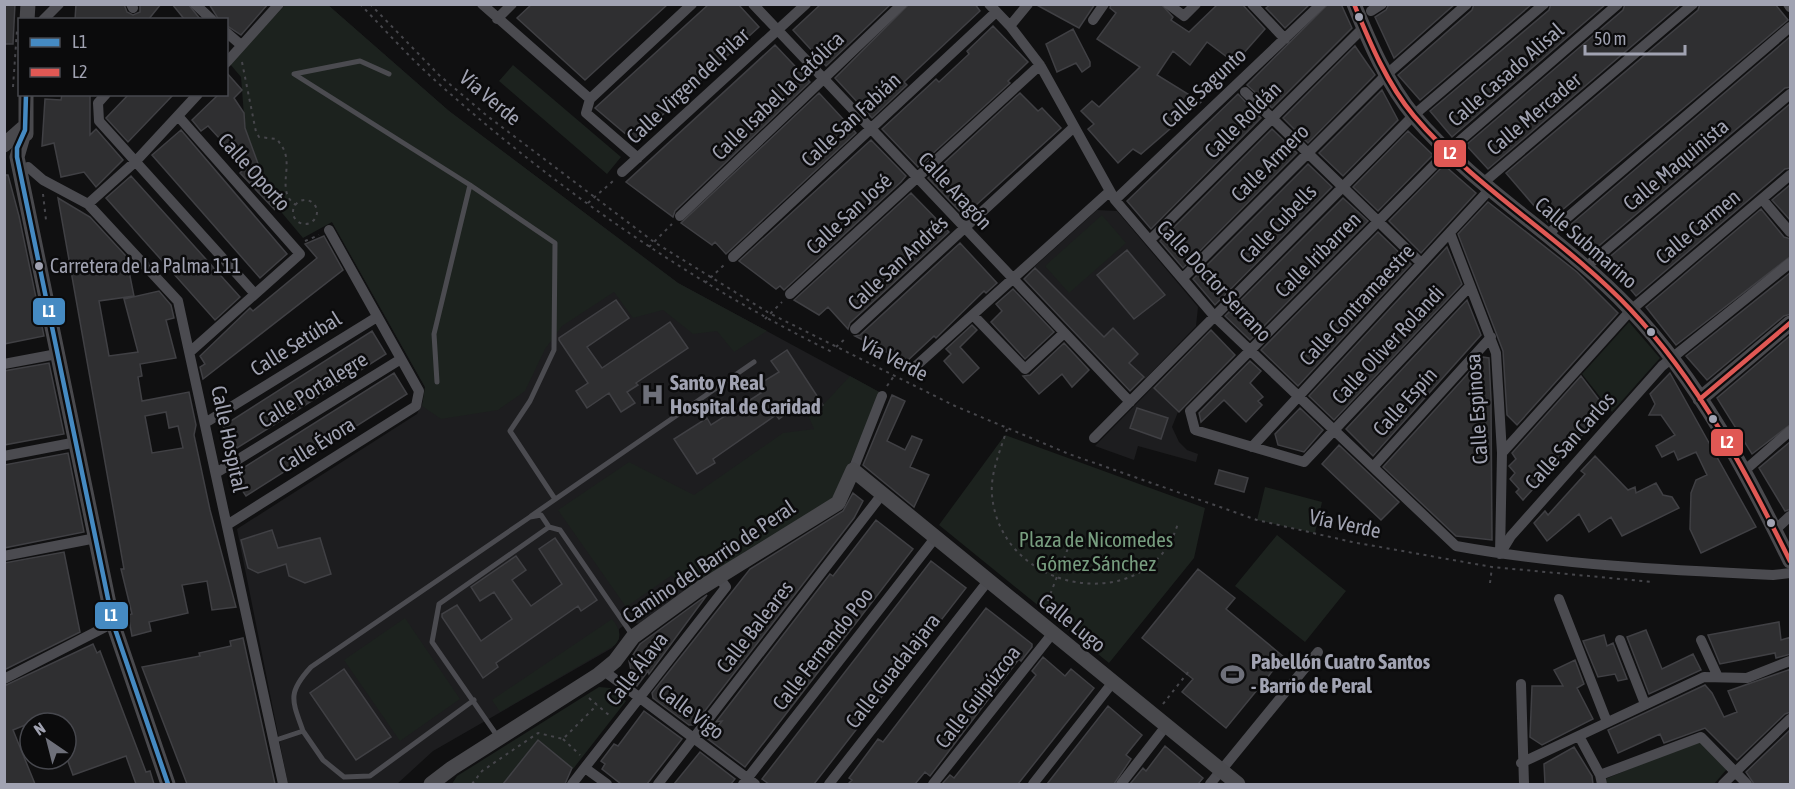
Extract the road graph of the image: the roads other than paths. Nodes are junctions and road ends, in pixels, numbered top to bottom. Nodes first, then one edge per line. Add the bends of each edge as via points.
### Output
1 (59, 4) edge
2 (279, 4) edge
3 (482, 4) edge
4 (512, 4) edge
5 (692, 4) edge
6 (753, 4) edge
7 (806, 4) edge
8 (902, 4) edge
9 (1028, 4) edge
10 (1104, 4) edge
11 (1168, 4) edge
12 (1196, 4) edge
13 (1252, 4) edge
14 (1321, 4) edge
15 (1354, 4) edge
16 (1382, 4) edge
17 (1467, 4) edge
18 (1544, 4) edge
19 (1618, 4) edge
20 (1693, 4) edge
21 (200, 6) edge
22 (992, 8) edge
23 (1371, 11) dead end
24 (45, 18) edge
25 (210, 18) edge
26 (497, 19) junction
27 (1093, 20) dead end
28 (1010, 26) junction
29 (1364, 27) junction
30 (1791, 27) edge
31 (777, 31) junction
32 (228, 35) edge
33 (1285, 39) junction
34 (238, 49) junction
35 (228, 61) edge
36 (1040, 65) junction
37 (389, 74) dead end
38 (1386, 75) junction
39 (823, 80) junction
40 (1245, 92) dead end
41 (1791, 94) edge
42 (18, 96) edge
43 (20, 96) edge
44 (104, 96) edge
45 (196, 96) edge
46 (591, 99) junction
47 (1414, 115) junction
48 (178, 116) junction
49 (1272, 118) junction
50 (26, 126) junction
51 (1074, 127) junction
52 (870, 129) junction
53 (8, 145) edge
54 (1448, 151) junction
55 (1308, 153) junction
56 (638, 158) junction
57 (136, 161) junction
58 (24, 169) junction
59 (622, 172) road end
60 (1791, 175) edge
61 (916, 179) junction
62 (470, 185) junction
63 (1342, 186) junction
64 (1487, 186) junction
65 (1112, 196) junction
66 (1762, 199) junction
67 (88, 204) junction
68 (680, 216) road end
69 (1378, 221) junction
70 (964, 229) junction
71 (329, 230) road end
72 (1791, 232) edge
73 (1450, 233) junction
74 (1548, 234) junction
75 (1150, 240) junction
76 (733, 257) road end
77 (1421, 263) junction
78 (1791, 263) edge
79 (1587, 266) junction
80 (1183, 278) junction
81 (1011, 280) junction
82 (1470, 286) junction
83 (255, 294) junction
84 (790, 294) road end
85 (53, 307) junction
86 (1631, 310) junction
87 (973, 315) junction
88 (1215, 316) junction
89 (377, 317) junction
90 (1791, 322) edge
91 (855, 329) road end
92 (1063, 334) junction
93 (1491, 337) junction
94 (1251, 350) junction
95 (191, 351) junction
96 (57, 354) junction
97 (401, 359) junction
98 (1674, 359) junction
99 (754, 362) dead end
100 (4, 364) edge
101 (917, 365) dead end
102 (66, 376) junction
103 (437, 382) dead end
104 (882, 396) dead end
105 (1298, 397) junction
106 (1700, 399) junction
107 (1130, 402) junction
108 (205, 423) junction
109 (1335, 430) junction
110 (1791, 431) edge
111 (1094, 438) dead end
112 (77, 442) junction
113 (1252, 447) junction
114 (1502, 453) junction
115 (4, 456) edge
116 (1373, 467) junction
117 (853, 470) junction
118 (1743, 472) junction
119 (216, 473) junction
120 (883, 494) junction
121 (555, 499) junction
122 (1791, 516) edge
123 (530, 517) junction
124 (227, 525) junction
125 (549, 527) junction
126 (1775, 530) junction
127 (96, 538) junction
128 (935, 538) junction
129 (1500, 554) junction
130 (4, 556) edge
131 (1791, 561) edge
132 (1791, 573) edge
133 (718, 576) junction
134 (988, 581) junction
135 (1559, 599) dead end
136 (113, 624) junction
137 (1052, 634) junction
138 (633, 637) junction
139 (1620, 639) dead end
140 (1701, 640) dead end
141 (1318, 652) dead end
142 (1791, 661) edge
143 (604, 670) junction
144 (1719, 677) junction
145 (4, 679) edge
146 (1113, 682) junction
147 (1521, 684) dead end
148 (640, 697) junction
149 (474, 700) junction
150 (1645, 704) junction
151 (1791, 719) edge
152 (1607, 722) junction
153 (1166, 726) junction
154 (303, 731) junction
155 (1579, 736) junction
156 (499, 738) junction
157 (694, 738) junction
158 (273, 741) junction
159 (1521, 763) junction
160 (581, 765) junction
161 (1221, 771) junction
162 (1735, 772) junction
163 (1601, 780) edge
164 (748, 783) edge
165 (168, 784) edge
166 (283, 784) edge
167 (432, 784) edge
168 (572, 784) edge
169 (607, 784) edge
170 (658, 784) edge
171 (830, 784) edge
172 (933, 784) edge
173 (1033, 784) edge
174 (1121, 784) edge
175 (1209, 784) edge
176 (1238, 784) edge
177 (1524, 784) edge
178 (1723, 784) edge
179 (1747, 784) edge

1 - 24 street
2 - 34 street
3 - 26 street
4 - 26 street
5 - 46 street
6 - 31 street, Calle Aragón
7 - 31 street, Calle Virgen del Pilar
8 - 39 street, Calle Isabel la Católica
9 - 28 street
10 - 27 street
11 - 12 street via 1184,16
13 - 33 street
14 - 33 street, Calle Sagunto
15 - 29 main road, Calle Submarino
16 - 23 street
17 - 38 street, Calle Armero
18 - 47 street, Calle Cubells
19 - 54 street, Calle Casado Alisal
20 - 64 street, Calle Mercader
21 - 25 street
22 - 28 street, Calle Doctor Serrano
22 - 52 street, Calle San Fabián
26 - 46 street
28 - 36 street, Calle Doctor Serrano
29 - 38 main road, Calle Submarino
29 - 49 street, Calle Roldán
30 - 74 street
31 - 39 street, Calle Aragón
31 - 56 street, Calle Virgen del Pilar
32 - 34 street
33 - 65 street, Calle Sagunto
34 - 35 street
36 - 51 street, Calle Doctor Serrano
36 - 61 street, Calle San José
37 - 62 lane via 360,61 294,74
38 - 47 main road, Calle Submarino
38 - 55 street, Calle Armero
39 - 52 street, Calle Aragón
39 - 68 street, Calle Isabel la Católica
40 - 49 street
41 - 79 street, Calle Maquinista
42 - 53 main road via 16,130
43 - 50 main road
44 - 57 street via 98,103 99,121
45 - 48 street
46 - 56 street via 585,113
47 - 54 main road, Calle Submarino
47 - 63 street, Calle Cubells
48 - 57 street
48 - 83 street, Calle Oporto via 297,250
49 - 55 street
49 - 75 street, Calle Roldán
50 - 53 main road
50 - 58 main road
51 - 65 street, Calle Doctor Serrano
51 - 70 street, Calle San Andrés
52 - 61 street, Calle Aragón
52 - 76 street, Calle San Fabián
53 - 58 main road
53 - 85 main road
54 - 64 main road, Calle Submarino
54 - 69 street, Calle Iribarren
55 - 63 street
55 - 80 street, Calle Armero
56 - 59 street, Calle Virgen del Pilar
57 - 67 street
57 - 83 street
58 - 67 street, Calle Hospital
58 - 85 main road
58 - 96 main road
60 - 66 street, Calle Carmen
61 - 70 street, Calle Aragón
61 - 84 street, Calle San José
62 - 103 lane via 434,334
62 - 121 lane via 555,243 554,350 530,401 510,431
63 - 69 street
63 - 88 street, Calle Cubells
64 - 73 street, Calle Contramaestre
64 - 74 main road, Calle Submarino
65 - 75 street, Calle Doctor Serrano
65 - 81 street, Calle Sagunto
66 - 72 street
66 - 86 street, Calle Carmen
67 - 95 street, Calle Hospital via 178,301
69 - 77 street
69 - 94 street, Calle Iribarren
70 - 81 street, Calle Aragón
70 - 91 street, Calle San Andrés
71 - 89 street
73 - 77 street, Calle Contramaestre
73 - 82 street, Calle Espinosa
74 - 79 main road, Calle Submarino
75 - 80 street, Calle Doctor Serrano
77 - 105 street, Calle Contramaestre
78 - 98 street, Calle San Carlos
79 - 86 main road, Calle Submarino
80 - 88 street, Calle Doctor Serrano
81 - 87 street, Calle Sagunto
81 - 92 street, Calle Aragón
82 - 93 street, Calle Espinosa
82 - 109 street, Calle Oliver Rolandi
83 - 95 street
85 - 102 main road
86 - 98 main road, Calle Submarino
86 - 114 street, Calle Carmen
87 - 92 street via 1025,369
87 - 101 street, Calle Sagunto
88 - 94 street, Calle Doctor Serrano
88 - 107 street, Calle Cubells
89 - 97 street
89 - 108 street, Calle Setúbal
90 - 106 main road
92 - 107 street, Calle Aragón
93 - 114 street, Calle Espinosa via 1496,353
93 - 116 street, Calle Espín
94 - 105 street, Calle Doctor Serrano
94 - 113 street, Calle Iribarren via 1190,411 1195,430
95 - 108 street, Calle Hospital
96 - 100 street
96 - 102 main road
96 - 112 main road
97 - 119 street, Calle Portalegre
97 - 124 street, Calle Évora via 419,391 416,406
98 - 106 main road, Calle Submarino
98 - 129 street, Calle San Carlos via 1662,366 1511,536
99 - 121 lane
102 - 112 main road
104 - 117 street
105 - 109 street, Calle Doctor Serrano
105 - 113 street, Calle Contramaestre
106 - 118 main road, Calle Submarino
107 - 111 street, Calle Cubells
108 - 119 street, Calle Hospital
109 - 113 street, Calle Oliver Rolandi via 1304,462
109 - 116 street, Calle Doctor Serrano
110 - 118 street
112 - 115 street
112 - 127 main road
114 - 129 street, Calle Espinosa
116 - 129 street, Calle Doctor Serrano via 1456,546
117 - 120 main road, Calle Lugo
117 - 133 main road, Camino del Barrio de Peral via 838,503
118 - 126 main road, Calle Submarino
119 - 124 street, Calle Hospital
120 - 128 main road, Calle Lugo
120 - 157 street, Calle Baleares
121 - 123 lane
122 - 126 street
123 - 125 lane via 541,515
123 - 154 lane via 311,667 295,684 292,701
124 - 158 street, Calle Hospital
125 - 138 lane via 560,530
125 - 149 lane via 439,604 432,642
126 - 131 main road, Calle Submarino
127 - 130 street
127 - 136 main road
128 - 134 main road, Calle Lugo
128 - 164 street, Calle Fernando Poo
129 - 132 street via 1640,569
133 - 138 main road, Camino del Barrio de Peral
133 - 148 street, Calle Álava via 726,587
134 - 137 main road, Calle Lugo
134 - 171 street, Calle Guadalajara
135 - 152 street
136 - 145 street
136 - 165 main road
137 - 146 main road, Calle Lugo
137 - 172 street, Calle Guipúzcoa
138 - 143 main road, Camino del Barrio de Peral
139 - 150 street
140 - 144 street
141 - 161 street
142 - 144 street via 1747,678
143 - 148 street, Calle Vigo
143 - 156 main road, Camino del Barrio de Peral
144 - 150 street via 1704,677
146 - 153 main road, Calle Lugo
146 - 173 street
147 - 159 street
148 - 157 street, Calle Vigo
148 - 160 street, Calle Álava
149 - 154 lane via 370,776 344,777 323,760
149 - 156 lane
150 - 152 street
151 - 162 street
152 - 155 street
153 - 161 main road, Calle Lugo
153 - 174 street
154 - 158 lane
155 - 159 street
155 - 163 street
156 - 167 main road, Camino del Barrio de Peral
157 - 164 street, Calle Vigo
157 - 170 street, Calle Baleares
158 - 166 street, Calle Hospital
159 - 177 street
160 - 168 street, Calle Álava
160 - 169 street
161 - 175 street
161 - 176 main road, Calle Lugo
162 - 163 street via 1701,738
162 - 178 street
162 - 179 street

